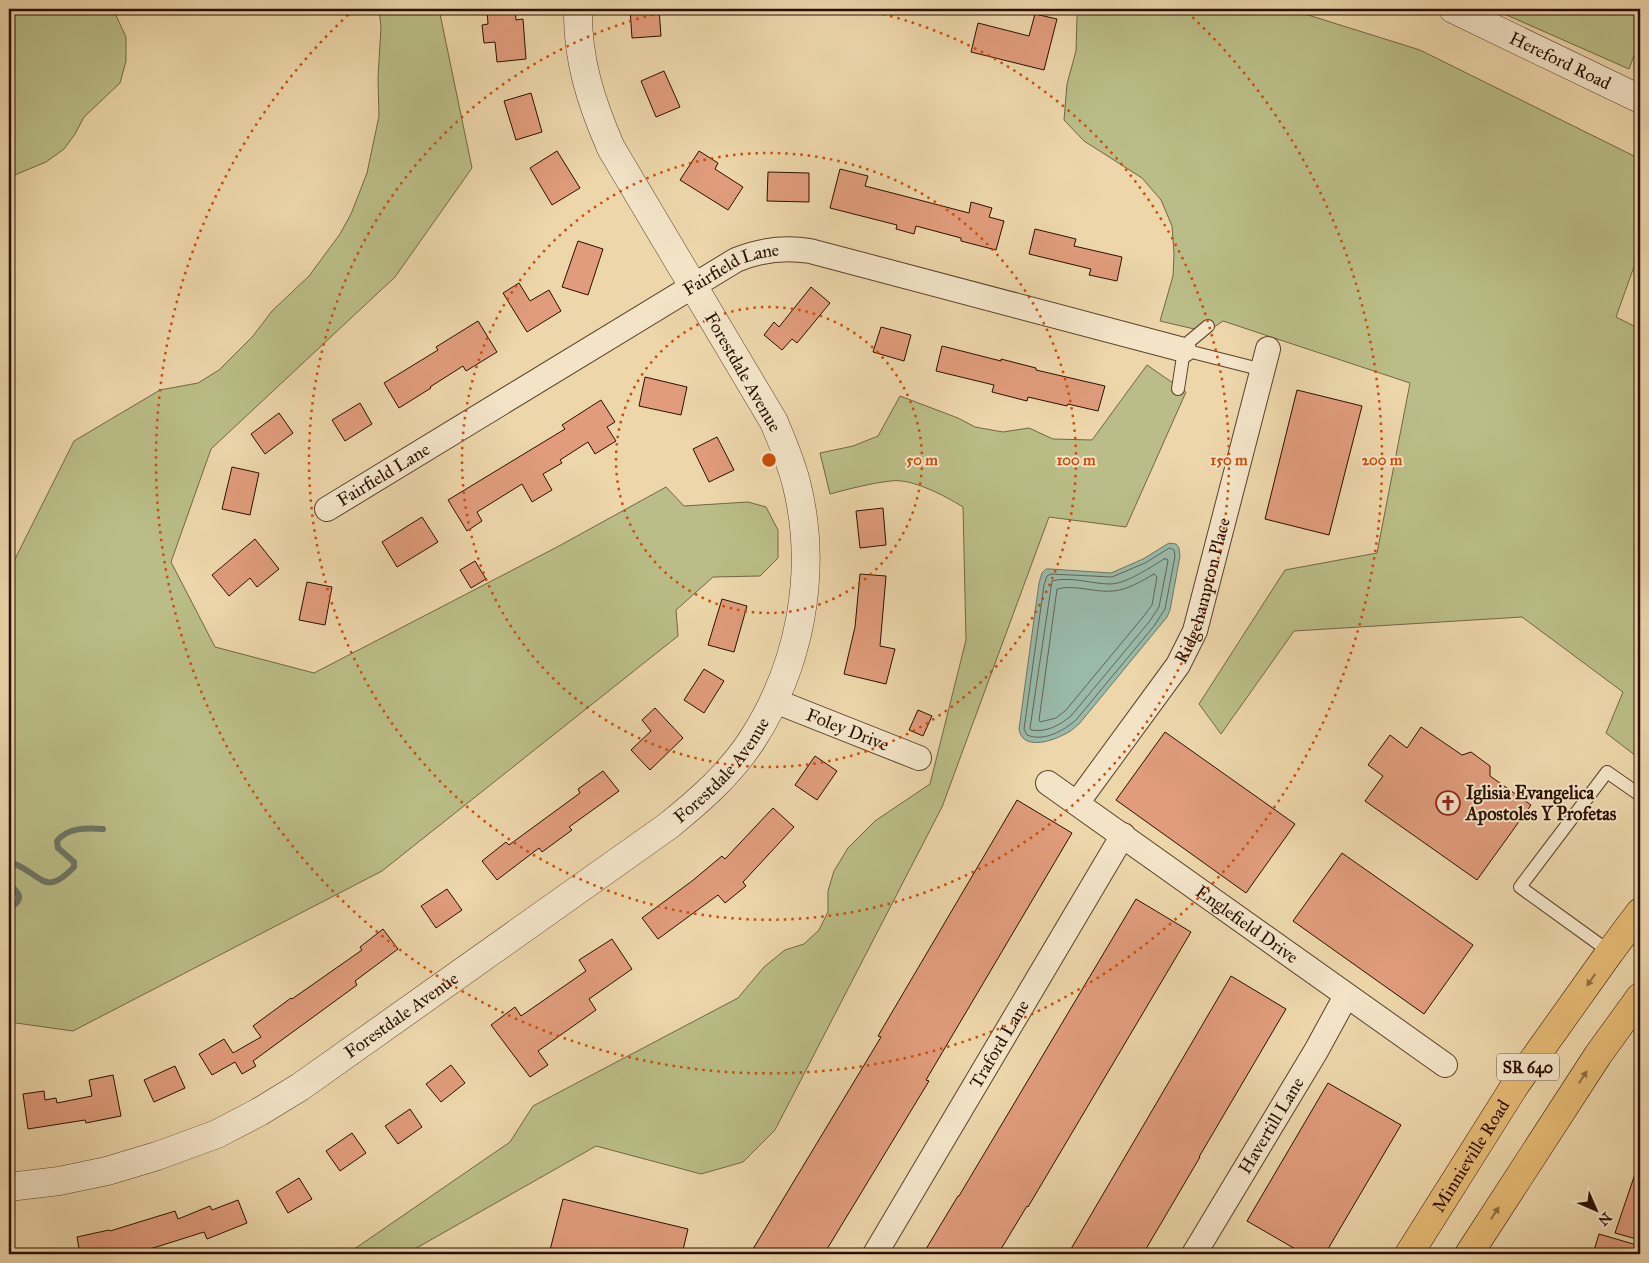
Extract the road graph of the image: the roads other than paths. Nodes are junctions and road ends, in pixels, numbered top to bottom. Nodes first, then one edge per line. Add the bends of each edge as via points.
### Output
1 (578, 9) edge
2 (1453, 9) edge
3 (1640, 99) edge
4 (693, 286) junction
5 (1208, 326) dead end
6 (1184, 350) junction
7 (1265, 360) joint
8 (1178, 389) dead end
9 (327, 509) dead end
10 (775, 701) junction
11 (919, 758) dead end
12 (1048, 783) dead end
13 (1640, 795) edge
14 (1077, 803) junction
15 (1123, 835) junction
16 (1640, 912) edge
17 (1610, 952) junction
18 (1346, 996) junction
19 (1640, 997) edge
20 (1445, 1065) dead end
21 (9, 1187) edge
22 (875, 1254) edge
23 (1194, 1254) edge
24 (1408, 1254) edge
25 (1469, 1254) edge

1 - 4 street, Forestdale Avenue via 585,74 596,112 611,148
2 - 3 street, Hereford Road
4 - 6 street, Fairfield Lane via 736,260 767,250 791,248
4 - 9 street, Fairfield Lane
4 - 10 street, Forestdale Avenue via 774,422 797,487 806,564 803,603 796,641
5 - 6 lane via 1195,335
6 - 7 lane
6 - 8 lane
7 - 14 street, Ridgehampton Place via 1195,631 1178,665
10 - 11 street, Foley Drive
10 - 21 street, Forestdale Avenue via 751,741 725,775 701,799 660,832 300,1087 217,1134 156,1156 107,1171
12 - 14 street, Englefield Drive
13 - 17 lane via 1607,772 1520,887
14 - 15 street, Englefield Drive
15 - 18 street, Englefield Drive
15 - 22 street, Traford Lane
16 - 17 main road, Minnieville Road / SR 640
17 -> 24 main road, Minnieville Road / SR 640 via 1516,1084
18 - 20 street, Englefield Drive
18 - 23 street, Havertill Lane
25 -> 19 main road, SR 640 via 1598,1055

